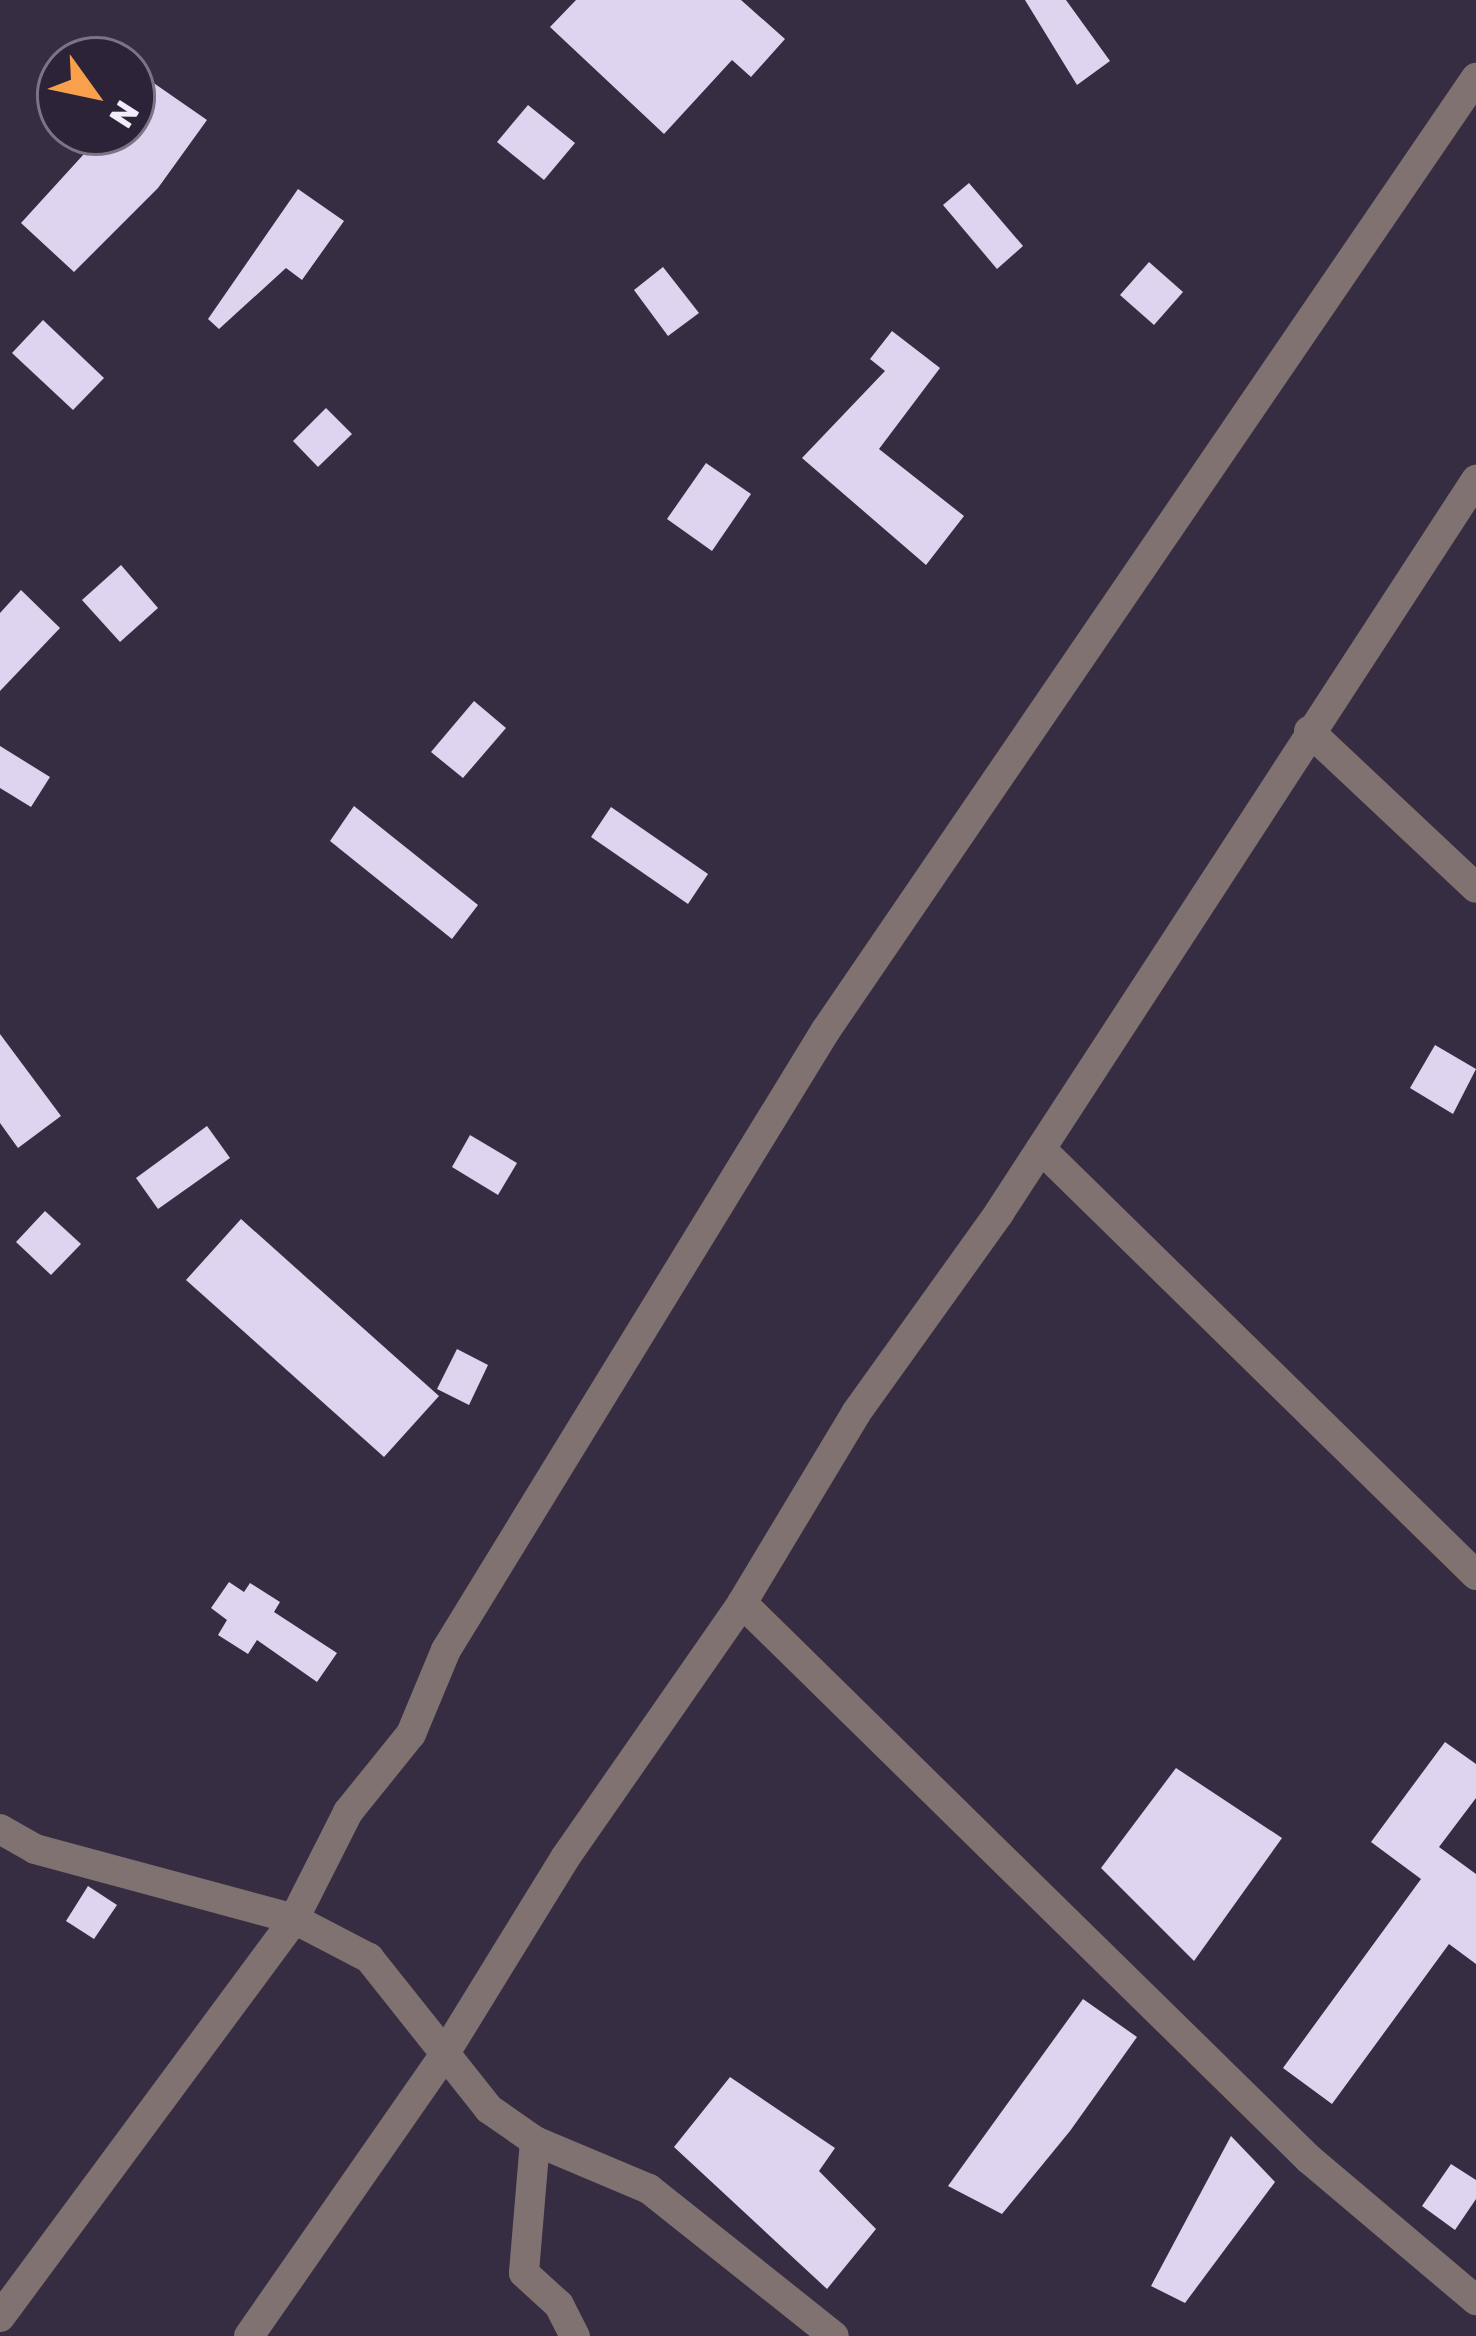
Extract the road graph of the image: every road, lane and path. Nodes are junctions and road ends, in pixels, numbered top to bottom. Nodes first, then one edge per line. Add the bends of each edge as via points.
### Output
1 (1476, 78) edge
2 (1476, 480) edge
3 (1310, 731) junction
4 (1476, 888) edge
5 (1041, 1149) junction
6 (1476, 1576) edge
7 (742, 1603) junction
8 (0, 1829) edge
9 (294, 1919) junction
10 (442, 2058) junction
11 (535, 2141) junction
12 (1476, 2300) edge
13 (0, 2317) edge
14 (249, 2336) edge
15 (575, 2336) edge
16 (834, 2336) edge

1 - 9 street via 826,1030 446,1650 411,1734 348,1812
2 - 3 street
3 - 4 street
3 - 5 street
5 - 6 street
5 - 7 street via 856,1413
7 - 10 street via 565,1858
7 - 12 street via 1309,2158
8 - 9 street via 35,1849
9 - 10 street via 369,1958
9 - 13 street
10 - 11 street via 489,2109
10 - 14 street
11 - 15 street via 524,2273 559,2306
11 - 16 street via 649,2189

